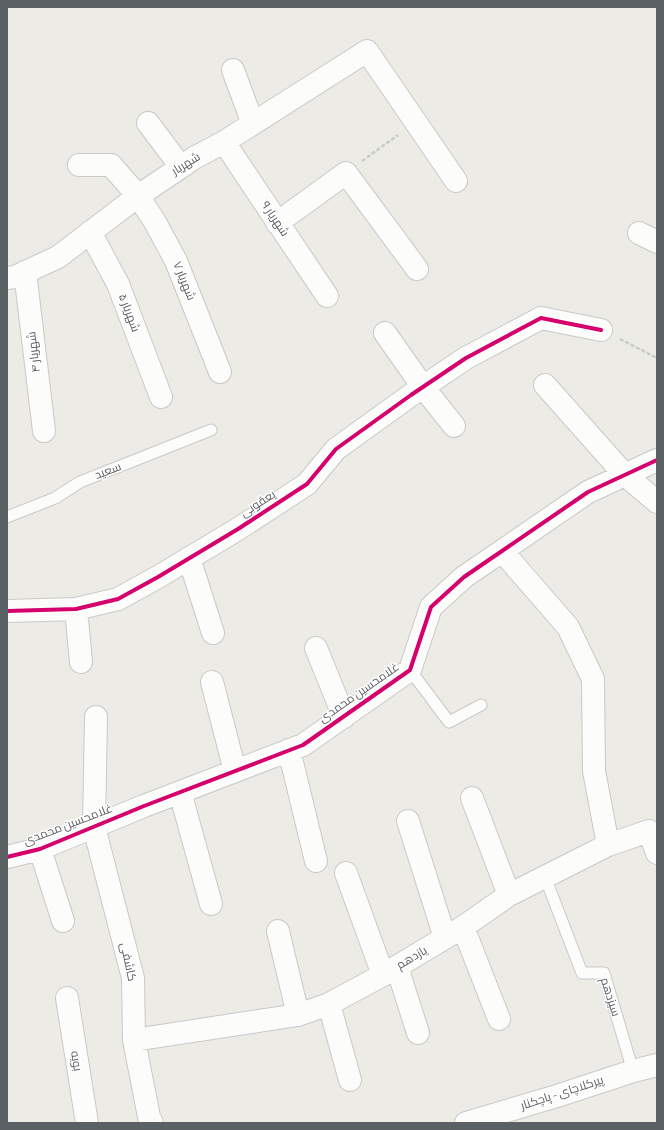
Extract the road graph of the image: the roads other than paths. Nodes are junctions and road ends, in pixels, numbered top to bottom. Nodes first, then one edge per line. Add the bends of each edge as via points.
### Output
1 (232, 70) dead end
2 (148, 123) dead end
3 (253, 124) junction
4 (224, 142) junction
5 (79, 165) dead end
6 (181, 167) junction
7 (456, 181) dead end
8 (138, 196) junction
9 (277, 223) junction
10 (90, 232) junction
11 (417, 270) dead end
12 (16, 275) edge
13 (327, 296) dead end
14 (601, 330) road end
15 (385, 333) dead end
16 (220, 372) dead end
17 (545, 385) dead end
18 (422, 387) junction
19 (161, 397) dead end
20 (454, 426) dead end
21 (212, 430) dead end
22 (44, 431) dead end
23 (657, 460) edge
24 (624, 474) junction
25 (657, 502) edge
26 (7, 517) edge
27 (502, 551) junction
28 (189, 558) junction
29 (76, 609) junction
30 (7, 611) edge
31 (213, 633) dead end
32 (316, 648) dead end
33 (81, 662) dead end
34 (410, 670) junction
35 (212, 682) dead end
36 (481, 705) dead end
37 (96, 717) dead end
38 (344, 717) junction
39 (289, 750) junction
40 (235, 771) junction
41 (180, 792) junction
42 (472, 798) dead end
43 (408, 821) dead end
44 (94, 827) junction
45 (608, 845) junction
46 (40, 849) junction
47 (657, 853) edge
48 (7, 857) edge
49 (316, 862) dead end
50 (346, 873) dead end
51 (545, 877) junction
52 (509, 895) junction
53 (211, 904) dead end
54 (63, 921) dead end
55 (463, 927) junction
56 (278, 931) dead end
57 (445, 938) junction
58 (390, 971) junction
59 (67, 998) dead end
60 (329, 1004) junction
61 (298, 1015) junction
62 (499, 1019) dead end
63 (418, 1033) dead end
64 (134, 1040) junction
65 (657, 1065) edge
66 (632, 1070) junction
67 (350, 1080) dead end
68 (87, 1123) edge
69 (152, 1123) edge
70 (466, 1123) edge

1 - 3 street
2 - 6 street
3 - 4 street, شهریار
3 - 7 street, شهریار via 367,51
4 - 6 street, شهریار
4 - 9 street, شهریار ۹
5 - 8 street, شهریار ۷ via 111,165
6 - 8 street, شهریار
8 - 10 street, شهریار
8 - 16 street, شهریار ۷ via 176,261
9 - 11 street via 346,173
9 - 13 street, شهریار ۹
10 - 12 street, شهریار via 58,257
10 - 19 street, شهریار ۵ via 118,284
12 - 22 street, شهریار ۴
14 - 18 street, یعقوبی via 541,318 466,358
15 - 18 street
17 - 24 street
18 - 20 street
18 - 28 street, یعقوبی via 336,449 307,484
21 - 26 lane, سعید via 80,482 55,498
23 - 24 street, غلامحسین محمدی
24 - 25 street
24 - 27 street, غلامحسین محمدی via 588,492
27 - 34 street, غلامحسین محمدی via 464,577 431,607
27 - 45 street via 568,627 593,679 594,771
28 - 29 street, یعقوبی via 118,599
28 - 31 street
29 - 30 street, یعقوبی
29 - 33 street
32 - 38 street
34 - 36 lane via 449,722
34 - 38 street, غلامحسین محمدی
35 - 40 street
37 - 44 street, کاشفی
38 - 39 street, غلامحسین محمدی via 303,745
39 - 40 street, غلامحسین محمدی
39 - 49 street
40 - 41 street, غلامحسین محمدی
41 - 44 street, غلامحسین محمدی
41 - 53 street
42 - 52 street
43 - 57 street
44 - 46 street, غلامحسین محمدی
44 - 64 street, کاشفی via 133,978
45 - 47 street, یازدهم via 649,831
45 - 51 street, یازدهم
46 - 48 street, غلامحسین محمدی
46 - 54 street
50 - 58 street
51 - 52 street, یازدهم
51 - 66 lane, سیزدهم via 582,973 604,973
52 - 55 street, یازدهم
55 - 57 street, یازدهم
55 - 62 street
56 - 61 street
57 - 58 street, یازدهم
58 - 60 street, یازدهم
58 - 63 street
59 - 68 street, بویه
60 - 61 street, یازدهم
60 - 67 street
61 - 64 street, یازدهم
64 - 69 street, کاشفی
65 - 66 street, پیرکلاچای - پاچکنار
66 - 70 street, پیرکلاچای - پاچکنار

